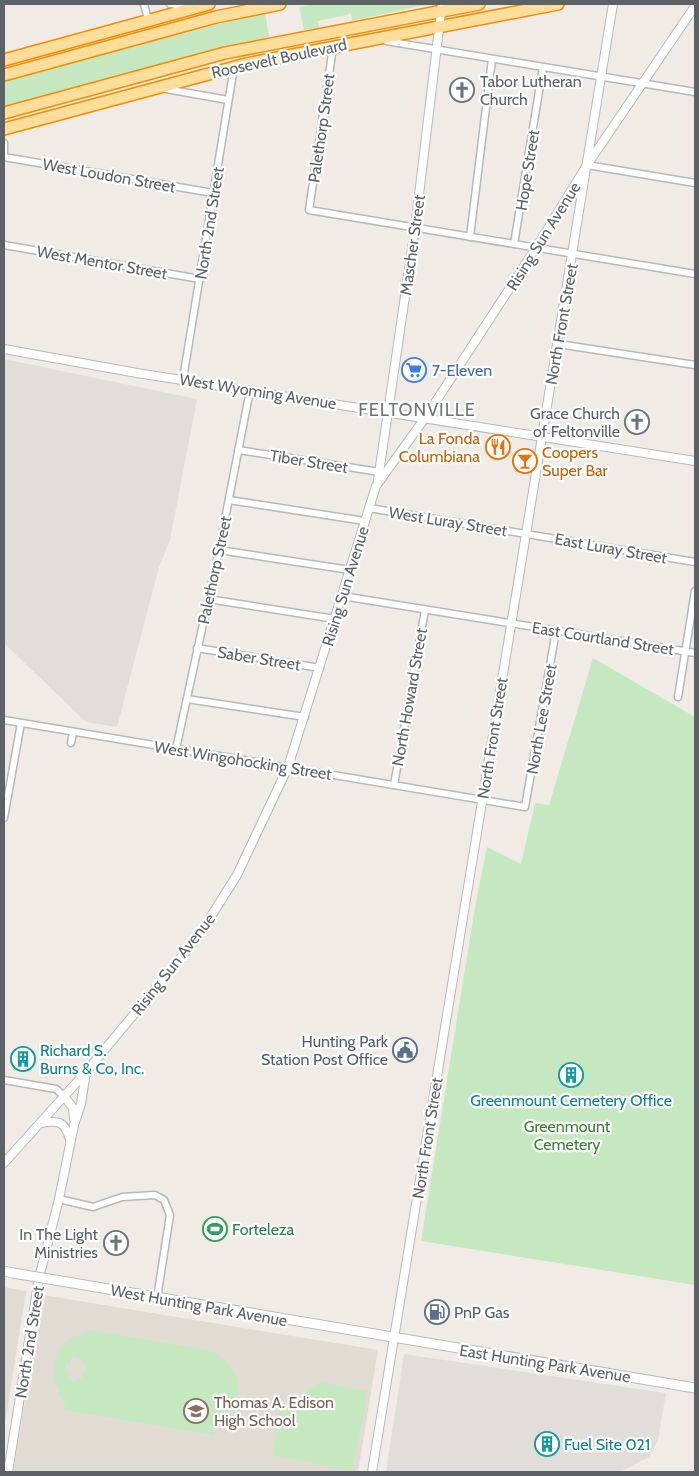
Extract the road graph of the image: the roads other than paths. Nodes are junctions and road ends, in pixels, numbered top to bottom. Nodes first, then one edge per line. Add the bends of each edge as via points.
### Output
1 (144, 4) edge
2 (170, 4) edge
3 (280, 4) edge
4 (479, 4) edge
5 (558, 4) edge
6 (613, 4) edge
7 (201, 5) edge
8 (695, 6) edge
9 (442, 7) edge
10 (148, 20) junction
11 (440, 26) junction
12 (150, 35) junction
13 (90, 36) junction
14 (375, 39) junction
15 (333, 47) junction
16 (437, 50) junction
17 (492, 59) junction
18 (4, 60) edge
19 (196, 61) junction
20 (234, 66) junction
21 (544, 67) junction
22 (4, 75) edge
23 (601, 76) junction
24 (644, 83) junction
25 (157, 87) junction
26 (695, 92) edge
27 (228, 100) junction
28 (4, 113) edge
29 (4, 129) edge
30 (4, 143) edge
31 (4, 156) edge
32 (587, 165) junction
33 (695, 183) edge
34 (214, 193) junction
35 (415, 228) junction
36 (470, 237) junction
37 (514, 244) junction
38 (4, 245) edge
39 (536, 248) junction
40 (573, 254) junction
41 (695, 274) edge
42 (200, 279) junction
43 (558, 344) junction
44 (4, 349) edge
45 (695, 365) edge
46 (183, 380) junction
47 (250, 390) junction
48 (389, 412) junction
49 (425, 418) junction
50 (542, 436) junction
51 (238, 450) junction
52 (695, 461) edge
53 (380, 472) junction
54 (376, 486) junction
55 (229, 500) junction
56 (369, 508) junction
57 (365, 521) junction
58 (526, 533) junction
59 (219, 550) junction
60 (695, 562) edge
61 (350, 570) junction
62 (695, 591) edge
63 (342, 596) junction
64 (208, 599) junction
65 (424, 610) junction
66 (335, 619) junction
67 (511, 624) junction
68 (556, 631) junction
69 (198, 648) junction
70 (686, 651) junction
71 (695, 653) edge
72 (320, 668) junction
73 (678, 698) dead end
74 (187, 699) junction
75 (304, 717) junction
76 (4, 720) edge
77 (21, 723) junction
78 (73, 732) junction
79 (71, 743) dead end
80 (176, 749) junction
81 (288, 768) junction
82 (394, 785) junction
83 (482, 800) junction
84 (526, 807) joint
85 (4, 818) edge
86 (86, 1072) junction
87 (4, 1080) edge
88 (64, 1096) junction
89 (41, 1122) junction
90 (74, 1124) junction
91 (70, 1141) junction
92 (4, 1163) edge
93 (59, 1199) junction
94 (8, 1272) edge
95 (157, 1298) junction
96 (394, 1338) junction
97 (695, 1388) edge
98 (8, 1472) edge
99 (372, 1472) edge

1 - 10 street
2 - 7 street
3 - 12 highway
4 - 9 highway, Roosevelt Boulevard
5 - 11 highway, Roosevelt Boulevard
6 - 23 street, North Front Street
7 - 10 highway
8 - 24 street, Rising Sun Avenue
9 - 11 street, Mascher Street
9 - 19 highway, Roosevelt Boulevard
10 - 13 highway
11 - 14 highway, Roosevelt Boulevard
11 - 16 street, Mascher Street
12 - 13 highway
12 - 22 highway
13 - 18 highway
14 - 15 highway, Roosevelt Boulevard
14 - 16 street
15 - 20 highway, Roosevelt Boulevard
15 - 35 street, Palethorp Street via 309,210
16 - 17 street
16 - 35 street, Mascher Street
17 - 21 street
17 - 36 street
19 - 25 highway
19 - 28 highway, Roosevelt Boulevard
20 - 25 highway, Roosevelt Boulevard
20 - 27 street, North 2nd Street
21 - 23 street
21 - 37 street, Hope Street
23 - 24 street
23 - 32 street, North Front Street
24 - 26 street
24 - 32 street, Rising Sun Avenue
25 - 27 street
25 - 29 highway, Roosevelt Boulevard
27 - 34 street, North 2nd Street
30 - 31 street
31 - 34 street, West Loudon Street
32 - 33 street
32 - 39 street, Rising Sun Avenue
32 - 40 street, North Front Street
34 - 42 street, North 2nd Street
35 - 36 street
35 - 48 street, Mascher Street
36 - 37 street
37 - 39 street
38 - 42 street, West Mentor Street
39 - 40 street
39 - 49 street, Rising Sun Avenue
40 - 41 street
40 - 43 street, North Front Street
42 - 46 street, North 2nd Street
43 - 45 street
43 - 50 street, North Front Street
44 - 46 street, West Wyoming Avenue
46 - 47 street, West Wyoming Avenue
47 - 48 street, West Wyoming Avenue
47 - 51 street, Palethorp Street
48 - 49 street, West Wyoming Avenue
48 - 53 street, Mascher Street
49 - 50 street, West Wyoming Avenue
49 - 54 street, Rising Sun Avenue
50 - 52 street, West Wyoming Avenue
50 - 58 street, North Front Street
51 - 53 street, Tiber Street
51 - 55 street, Palethorp Street
53 - 54 street, Mascher Street
54 - 56 street, Rising Sun Avenue
55 - 57 street, West Luray Street
55 - 59 street, Palethorp Street
56 - 57 street, Rising Sun Avenue
56 - 58 street, West Luray Street
57 - 61 street, Rising Sun Avenue
58 - 60 street, East Luray Street
58 - 67 street, North Front Street
59 - 61 street
59 - 64 street, Palethorp Street
61 - 63 street, Rising Sun Avenue
62 - 70 street
63 - 65 street, East Courtland Street
63 - 66 street, Rising Sun Avenue
64 - 66 street
64 - 69 street, Palethorp Street
65 - 67 street, East Courtland Street
65 - 82 street, North Howard Street
66 - 72 street, Rising Sun Avenue
67 - 68 street, East Courtland Street
67 - 83 street, North Front Street
68 - 70 street, East Courtland Street
68 - 84 street, North Lee Street
69 - 72 street, Saber Street
69 - 74 street, Palethorp Street
70 - 71 street, East Courtland Street
70 - 73 street
72 - 75 street, Rising Sun Avenue
74 - 75 street
74 - 80 street, Palethorp Street
75 - 81 street, Rising Sun Avenue
76 - 77 street, West Wingohocking Street
77 - 78 street, West Wingohocking Street
77 - 85 street
78 - 79 street
78 - 80 street, West Wingohocking Street
80 - 81 street, West Wingohocking Street
81 - 82 street, West Wingohocking Street
81 - 86 street, Rising Sun Avenue via 237,875 198,938
82 - 83 street, West Wingohocking Street
83 - 84 street, West Wingohocking Street
83 - 96 street, North Front Street
86 - 88 street, Rising Sun Avenue
86 - 90 street, North 2nd Street
87 - 88 street via 56,1089
88 - 89 street, Rising Sun Avenue
88 - 90 street, North 2nd Street via 73,1108
89 - 91 street via 60,1122 66,1128
89 - 92 street, Rising Sun Avenue
90 - 91 street, North 2nd Street
91 - 93 street, North 2nd Street
93 - 95 street via 93,1207 122,1197 154,1195 164,1200 170,1216
93 - 98 street, North 2nd Street via 39,1278
94 - 95 main road, West Hunting Park Avenue, bridge
95 - 96 main road, West Hunting Park Avenue
96 - 97 main road, East Hunting Park Avenue
96 - 99 street, North Front Street

